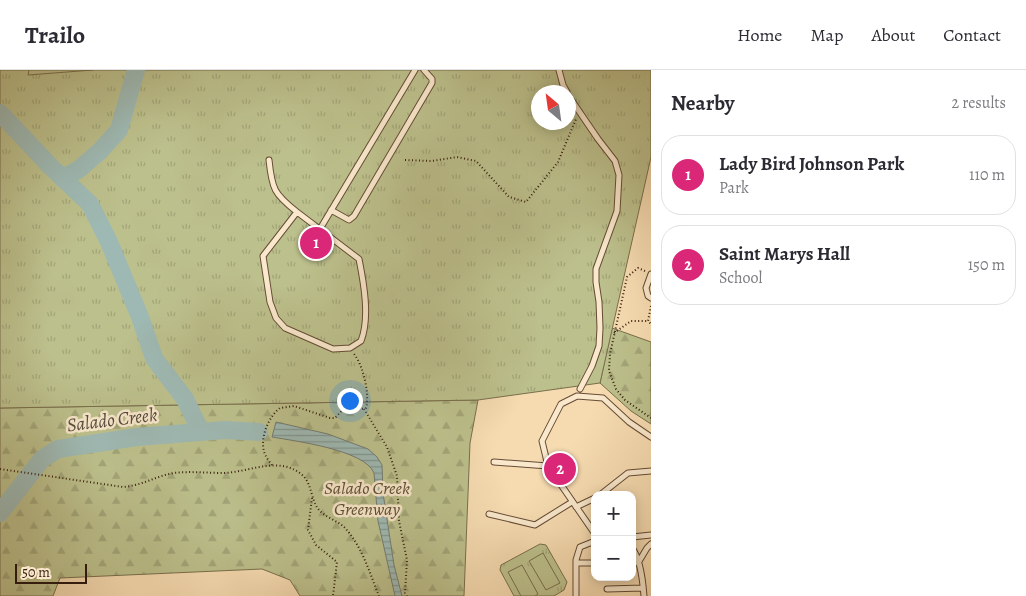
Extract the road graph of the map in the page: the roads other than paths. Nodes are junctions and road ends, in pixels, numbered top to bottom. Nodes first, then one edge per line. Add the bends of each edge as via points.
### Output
1 (415, 70) edge
2 (424, 70) edge
3 (559, 70) edge
4 (563, 85) edge
5 (576, 107) edge
6 (270, 160) dead end
7 (331, 210) junction
8 (297, 212) junction
9 (320, 229) junction
10 (651, 274) edge
11 (651, 298) edge
12 (580, 389) dead end
13 (651, 437) edge
14 (494, 462) dead end
15 (548, 466) junction
16 (651, 471) edge
17 (605, 491) edge
18 (591, 499) edge
19 (574, 504) junction
20 (489, 514) dead end
21 (591, 528) edge
22 (651, 535) edge
23 (636, 537) edge
24 (591, 543) edge
25 (651, 544) edge
26 (576, 563) junction
27 (636, 563) edge
28 (591, 564) edge
29 (636, 567) edge
30 (644, 588) junction
31 (607, 589) dead end
32 (576, 596) edge
33 (644, 596) edge

1 - 7 lane
2 - 7 lane via 432,83 354,216 349,220
3 - 4 lane
5 - 12 lane via 615,161 619,175 617,212 596,269 599,346
6 - 8 lane via 271,182 281,199
7 - 9 lane
8 - 9 lane
8 - 9 lane via 263,256 270,302 276,318 285,328 334,348 350,348 361,342 364,333 365,287 359,259
10 - 11 lane via 646,288
13 - 15 lane via 603,398 577,396 561,404 542,441
14 - 15 lane
15 - 19 lane
16 - 17 lane via 628,473
18 - 19 lane
19 - 20 lane via 535,525
19 - 21 lane
22 - 23 lane
24 - 26 lane via 580,547
25 - 27 lane
26 - 28 lane
26 - 32 lane
29 - 30 lane
30 - 31 lane
30 - 33 lane

